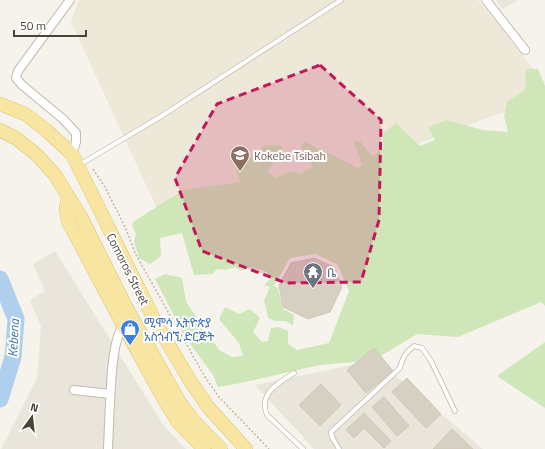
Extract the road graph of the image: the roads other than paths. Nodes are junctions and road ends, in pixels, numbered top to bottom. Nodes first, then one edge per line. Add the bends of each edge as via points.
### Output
1 (70, 0) edge
2 (341, 0) edge
3 (486, 0) edge
4 (525, 50) dead end
5 (0, 104) edge
6 (0, 130) edge
7 (72, 154) junction
8 (82, 164) junction
9 (68, 198) junction
10 (123, 325) junction
11 (294, 373) dead end
12 (74, 390) dead end
13 (110, 394) junction
14 (455, 411) dead end
15 (108, 449) edge
16 (204, 449) edge
17 (221, 449) edge
18 (246, 449) edge
19 (303, 449) edge
20 (338, 449) edge

1 - 7 street via 18,71 16,78 76,133
2 - 8 lane via 160,117
3 - 4 street
5 - 7 main road, Comoros Street via 25,114
6 - 9 main road, Comoros Street via 17,139 37,155 55,175
7 - 8 main road, Comoros Street
8 - 18 main road, Comoros Street via 156,323 208,407
9 - 10 main road via 68,221
9 - 17 main road, Comoros Street via 81,217 126,307 180,403
10 - 13 street via 115,346
10 - 16 main road via 178,422
11 - 19 lane via 277,384 266,397 264,407 267,415
12 - 13 street
13 - 15 street
14 - 20 lane via 432,361 422,348 414,346 406,352 400,368 331,432

